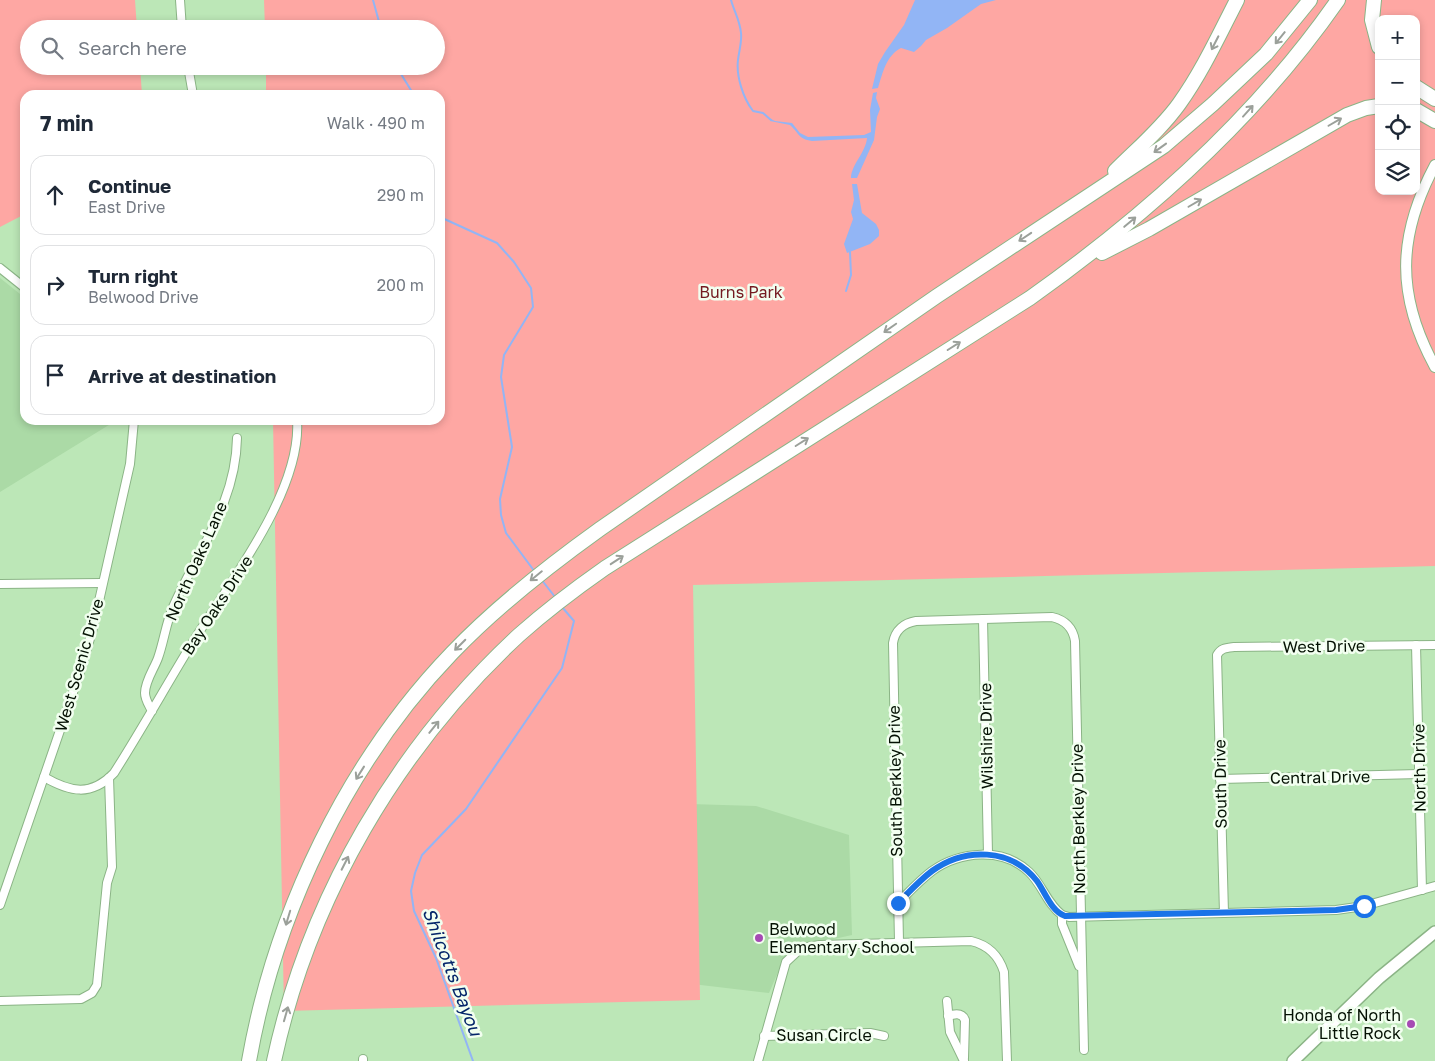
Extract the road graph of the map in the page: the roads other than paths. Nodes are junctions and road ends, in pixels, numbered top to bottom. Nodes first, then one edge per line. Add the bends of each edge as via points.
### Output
1 (180, 0) edge
2 (1237, 0) edge
3 (1310, 0) edge
4 (1338, 0) edge
5 (1374, 0) edge
6 (181, 20) edge
7 (1375, 32) edge
8 (190, 75) edge
9 (192, 90) edge
10 (1420, 90) edge
11 (1435, 99) edge
12 (1375, 107) edge
13 (1420, 112) edge
14 (1435, 120) edge
15 (1435, 165) edge
16 (1098, 189) junction
17 (1074, 267) junction
18 (0, 268) edge
19 (20, 284) edge
20 (1435, 367) edge
21 (134, 425) edge
22 (297, 425) edge
23 (237, 438) dead end
24 (102, 583) junction
25 (0, 584) edge
26 (983, 619) junction
27 (1416, 645) junction
28 (1435, 645) edge
29 (1217, 655) joint
30 (152, 711) junction
31 (1419, 774) junction
32 (44, 777) junction
33 (109, 778) junction
34 (1220, 779) junction
35 (988, 854) junction
36 (1435, 886) edge
37 (1422, 890) junction
38 (898, 903) junction
39 (0, 905) edge
40 (1224, 914) junction
41 (1062, 915) junction
42 (1080, 916) junction
43 (1435, 932) edge
44 (899, 942) junction
45 (1082, 977) junction
46 (0, 1001) edge
47 (947, 1001) dead end
48 (948, 1016) junction
49 (764, 1036) junction
50 (884, 1036) dead end
51 (1084, 1050) dead end
52 (964, 1060) edge
53 (249, 1061) edge
54 (274, 1061) edge
55 (758, 1061) edge
56 (1007, 1061) edge
57 (1293, 1061) edge

1 - 6 street
2 -> 16 highway via 1203,66 1178,105
3 -> 16 highway via 1266,54 1213,104 1164,146
17 -> 4 highway via 1167,190 1223,137 1264,94
5 - 7 highway via 1372,20
8 - 9 street
10 - 11 highway
17 -> 12 highway via 1149,229 1347,115
13 - 14 highway
15 - 20 street via 1421,192 1409,229 1406,284 1411,310
16 -> 53 highway via 937,296 556,560 516,592 451,655 413,698 336,813 289,913 260,1006
54 -> 17 highway via 312,935 364,828 413,754 486,668 577,588
18 - 19 street
21 - 24 street, West Scenic Drive via 130,464
22 - 30 street, Bay Oaks Drive via 290,467 261,536
23 - 30 street, North Oaks Lane via 235,469 230,484 208,539 173,607 146,686 146,700
24 - 25 street
24 - 32 street, West Scenic Drive via 92,632
26 - 35 street, Wilshire Drive
26 - 38 street, South Berkley Drive via 916,621 905,624 896,633 893,643
26 - 42 street, North Berkley Drive via 1052,617 1070,628 1075,642
27 - 28 street, West Drive
27 - 29 street, West Drive via 1234,647 1220,650
27 - 31 street, North Drive
29 - 34 street, South Drive
30 - 33 street, Bay Oaks Drive
31 - 34 street, Central Drive
31 - 37 street, North Drive
32 - 33 street via 61,787 78,790
32 - 39 street, West Scenic Drive
33 - 46 street via 112,867 107,883 97,985 92,993 81,999
34 - 40 street, South Drive
35 - 38 street via 961,857 944,864
35 - 41 street via 1011,860 1029,872
36 - 37 street
37 - 40 street via 1352,909
38 - 44 street, South Berkley Drive
40 - 42 street
41 - 42 street
41 - 45 street via 1062,924
42 - 45 street, North Berkley Drive
43 - 57 main road via 1379,978
44 - 49 street via 801,948 786,962
44 - 56 street via 970,941 994,953 1006,979
45 - 51 street, North Berkley Drive
47 - 48 street
48 - 52 street via 953,1040
48 - 52 street via 964,1017
49 - 50 street, Susan Circle via 862,1033
49 - 55 street

